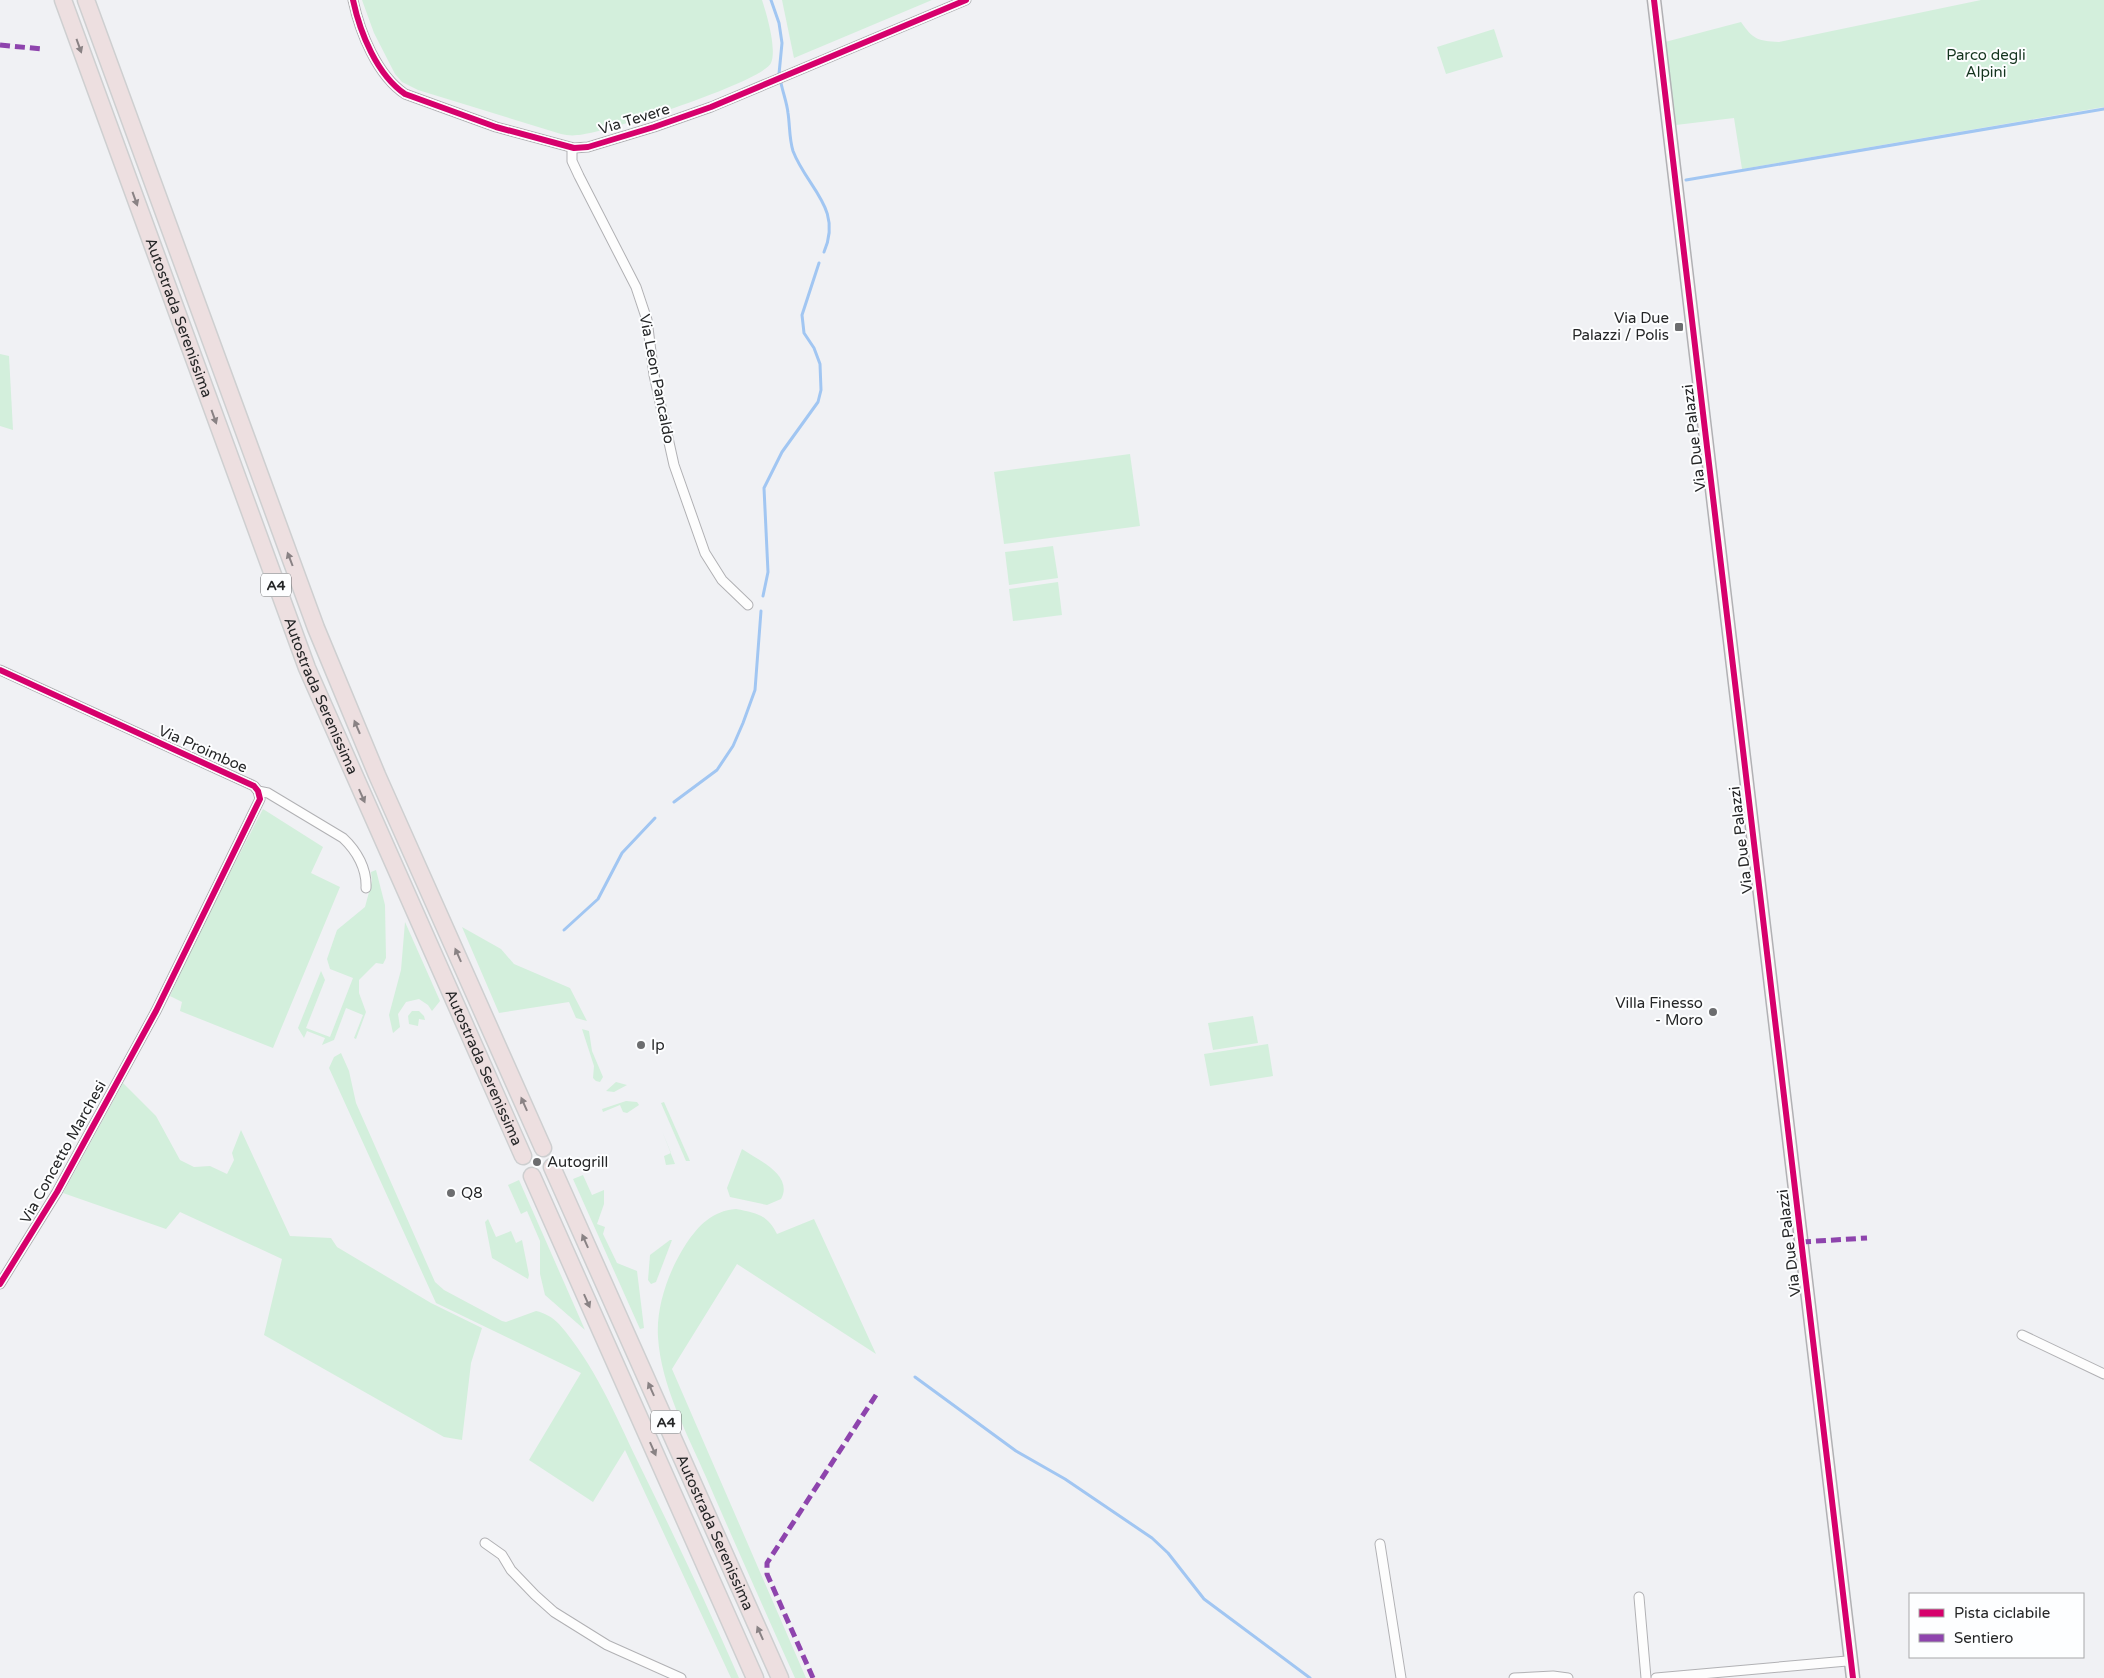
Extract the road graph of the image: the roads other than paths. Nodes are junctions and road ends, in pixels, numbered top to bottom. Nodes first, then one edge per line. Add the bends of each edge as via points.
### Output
1 (62, 0) edge
2 (86, 0) edge
3 (353, 0) edge
4 (966, 0) edge
5 (1654, 0) edge
6 (572, 148) junction
7 (748, 604) dead end
8 (0, 670) edge
9 (258, 791) junction
10 (366, 888) dead end
11 (144, 1031) joint
12 (543, 1148) dead end
13 (523, 1156) dead end
14 (552, 1167) dead end
15 (532, 1176) dead end
16 (0, 1284) edge
17 (2022, 1335) dead end
18 (2104, 1374) edge
19 (485, 1543) dead end
20 (1380, 1544) dead end
21 (1639, 1597) dead end
22 (1852, 1665) junction
23 (681, 1678) edge
24 (755, 1678) edge
25 (780, 1678) edge
26 (1401, 1678) edge
27 (1514, 1678) edge
28 (1568, 1678) edge
29 (1646, 1678) edge
30 (1656, 1678) edge
31 (1853, 1678) edge

1 -> 13 highway, Autostrada Serenissima / A4 via 307,668
12 -> 2 highway, Autostrada Serenissima / A4 via 316,628
3 - 6 street, Via Tevere via 376,60 395,87 405,94 496,127
4 - 6 street, Via Tevere via 711,107 612,140
5 - 22 street, Via Due Palazzi
6 - 7 street, Via Leon Pancaldo via 572,161 578,176 636,287 647,320 654,375 674,465 705,553 722,580
8 - 9 street, Via Proimboe via 254,786
9 - 10 street, Via Proimboe via 268,793 352,846 363,868
9 - 11 street, Via Proimboe via 260,799
11 - 16 street, Via Concetto Marchesi via 57,1192
25 -> 14 highway, Autostrada Serenissima / A4
15 -> 24 highway, Autostrada Serenissima / A4
17 - 18 street
19 - 23 street via 502,1555 523,1583 554,1612 607,1645
20 - 26 street
21 - 29 street
22 - 30 street via 1847,1661
22 - 31 street, Via Due Palazzi
27 - 28 street

